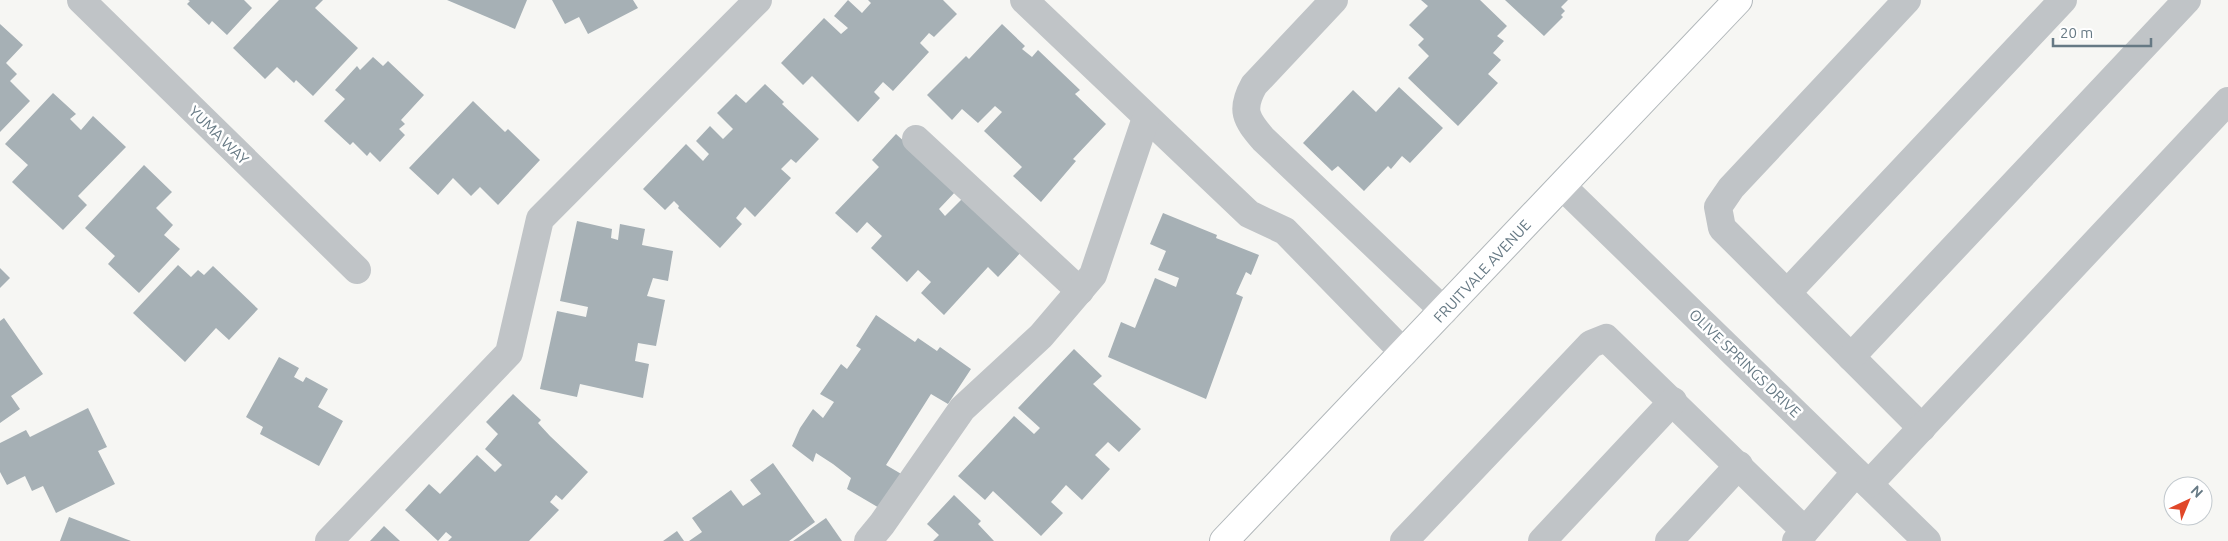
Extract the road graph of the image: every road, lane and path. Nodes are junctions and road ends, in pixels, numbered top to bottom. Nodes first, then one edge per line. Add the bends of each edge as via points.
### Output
1 (81, 0) edge
2 (758, 0) edge
3 (1024, 0) edge
4 (1334, 0) edge
5 (1738, 0) edge
6 (1907, 0) edge
7 (2063, 0) edge
8 (2187, 0) edge
9 (2228, 101) edge
10 (1146, 118) junction
11 (916, 139) dead end
12 (1562, 186) junction
13 (357, 270) dead end
14 (1080, 290) junction
15 (1787, 293) junction
16 (1444, 311) junction
17 (1404, 352) junction
18 (1852, 357) junction
19 (1673, 401) junction
20 (1922, 428) junction
21 (1739, 465) junction
22 (1863, 478) junction
23 (1801, 536) edge
24 (329, 541) edge
25 (868, 541) edge
26 (1224, 541) edge
27 (1404, 541) edge
28 (1542, 541) edge
29 (1669, 541) edge
30 (1927, 541) edge

1 - 13 street, YUMA WAY
2 - 24 street via 540,219 509,353
3 - 10 street
4 - 16 street via 1254,85 1247,98 1250,123
5 - 12 main road, FRUITVALE AVENUE
6 - 15 street via 1731,188 1718,207 1722,228
7 - 15 street
8 - 18 street
9 - 20 street
10 - 14 street via 1093,275
10 - 17 street via 1249,214 1285,231
11 - 14 street
12 - 16 main road, FRUITVALE AVENUE
12 - 22 street, OLIVE SPRINGS DRIVE
14 - 25 street via 1041,336 962,409
15 - 18 street
16 - 17 main road, FRUITVALE AVENUE
17 - 26 main road, FRUITVALE AVENUE
18 - 20 street
19 - 21 street
19 - 27 street via 1606,338 1591,344
19 - 28 street
20 - 22 street
21 - 23 street
21 - 29 street
22 - 23 street
22 - 30 street, OLIVE SPRINGS DRIVE

